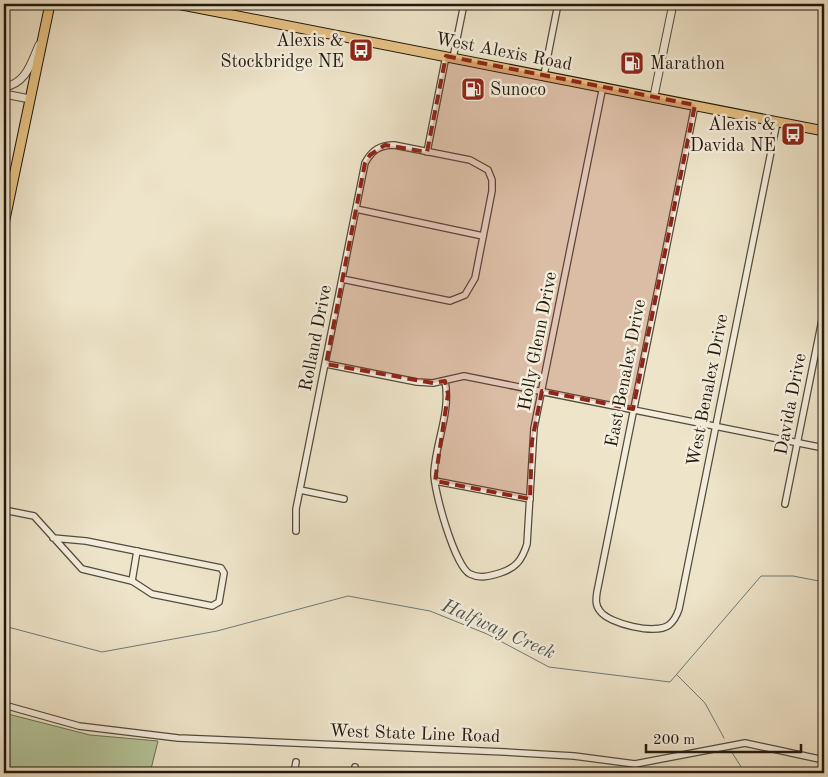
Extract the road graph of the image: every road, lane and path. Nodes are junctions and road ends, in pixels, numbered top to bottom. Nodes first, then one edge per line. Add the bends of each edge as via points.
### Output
1 (50, 4) edge
2 (177, 4) edge
3 (464, 4) edge
4 (558, 4) edge
5 (673, 4) edge
6 (43, 36) junction
7 (450, 57) junction
8 (544, 75) junction
9 (602, 86) junction
10 (4, 87) edge
11 (4, 94) edge
12 (654, 96) junction
13 (30, 100) junction
14 (695, 105) junction
15 (777, 122) junction
16 (824, 131) edge
17 (427, 152) junction
18 (356, 209) junction
19 (4, 224) edge
20 (483, 236) junction
21 (342, 279) junction
22 (824, 310) edge
23 (326, 364) junction
24 (445, 381) junction
25 (542, 391) junction
26 (634, 410) junction
27 (715, 426) junction
28 (798, 442) junction
29 (824, 448) edge
30 (435, 481) junction
31 (300, 490) junction
32 (344, 499) dead end
33 (530, 500) junction
34 (785, 504) dead end
35 (4, 510) edge
36 (296, 531) dead end
37 (53, 538) junction
38 (137, 551) junction
39 (132, 581) junction
40 (633, 626) joint
41 (4, 705) edge
42 (824, 760) edge
43 (296, 762) dead end
44 (294, 773) edge

1 - 6 main road
2 - 7 main road, West Alexis Road
3 - 7 street
4 - 8 street
5 - 12 street
6 - 10 street via 23,78
6 - 13 main road
7 - 8 main road, West Alexis Road
7 - 17 street
8 - 9 main road, West Alexis Road
9 - 12 main road, West Alexis Road
9 - 25 street, Holly Glenn Drive
11 - 13 street
12 - 14 main road, West Alexis Road
13 - 19 main road
14 - 15 main road, West Alexis Road
14 - 26 street, East Benalex Drive
15 - 16 main road, West Alexis Road
15 - 27 street, West Benalex Drive
17 - 18 street, Rolland Drive via 385,145 371,154
17 - 20 street via 470,160 488,170 493,185
18 - 20 street
18 - 21 street, Rolland Drive
20 - 21 street via 472,286 466,295 459,298 450,300
21 - 23 street, Rolland Drive
22 - 28 street, Davida Drive
23 - 24 street via 417,382
23 - 31 street, Rolland Drive
24 - 25 street via 464,376
24 - 30 street via 448,400 434,466
25 - 26 street
25 - 33 street, Holly Glenn Drive via 532,441
26 - 27 street
26 - 40 street, East Benalex Drive via 596,599 599,610 608,619
27 - 28 street
27 - 40 street, West Benalex Drive via 677,616 663,628
28 - 29 street
28 - 34 street, Davida Drive
30 - 33 street
30 - 33 street, Holly Glenn Drive via 460,565 470,574 483,577 508,570 523,557
31 - 32 street
31 - 36 street, Rolland Drive
35 - 37 street via 34,516
37 - 38 street
37 - 39 street via 82,570
38 - 39 street
38 - 39 street via 221,568 224,573 219,602 212,606 152,594
41 - 42 street, West State Line Road via 87,728 178,738 505,752 636,764 745,743
43 - 44 street

